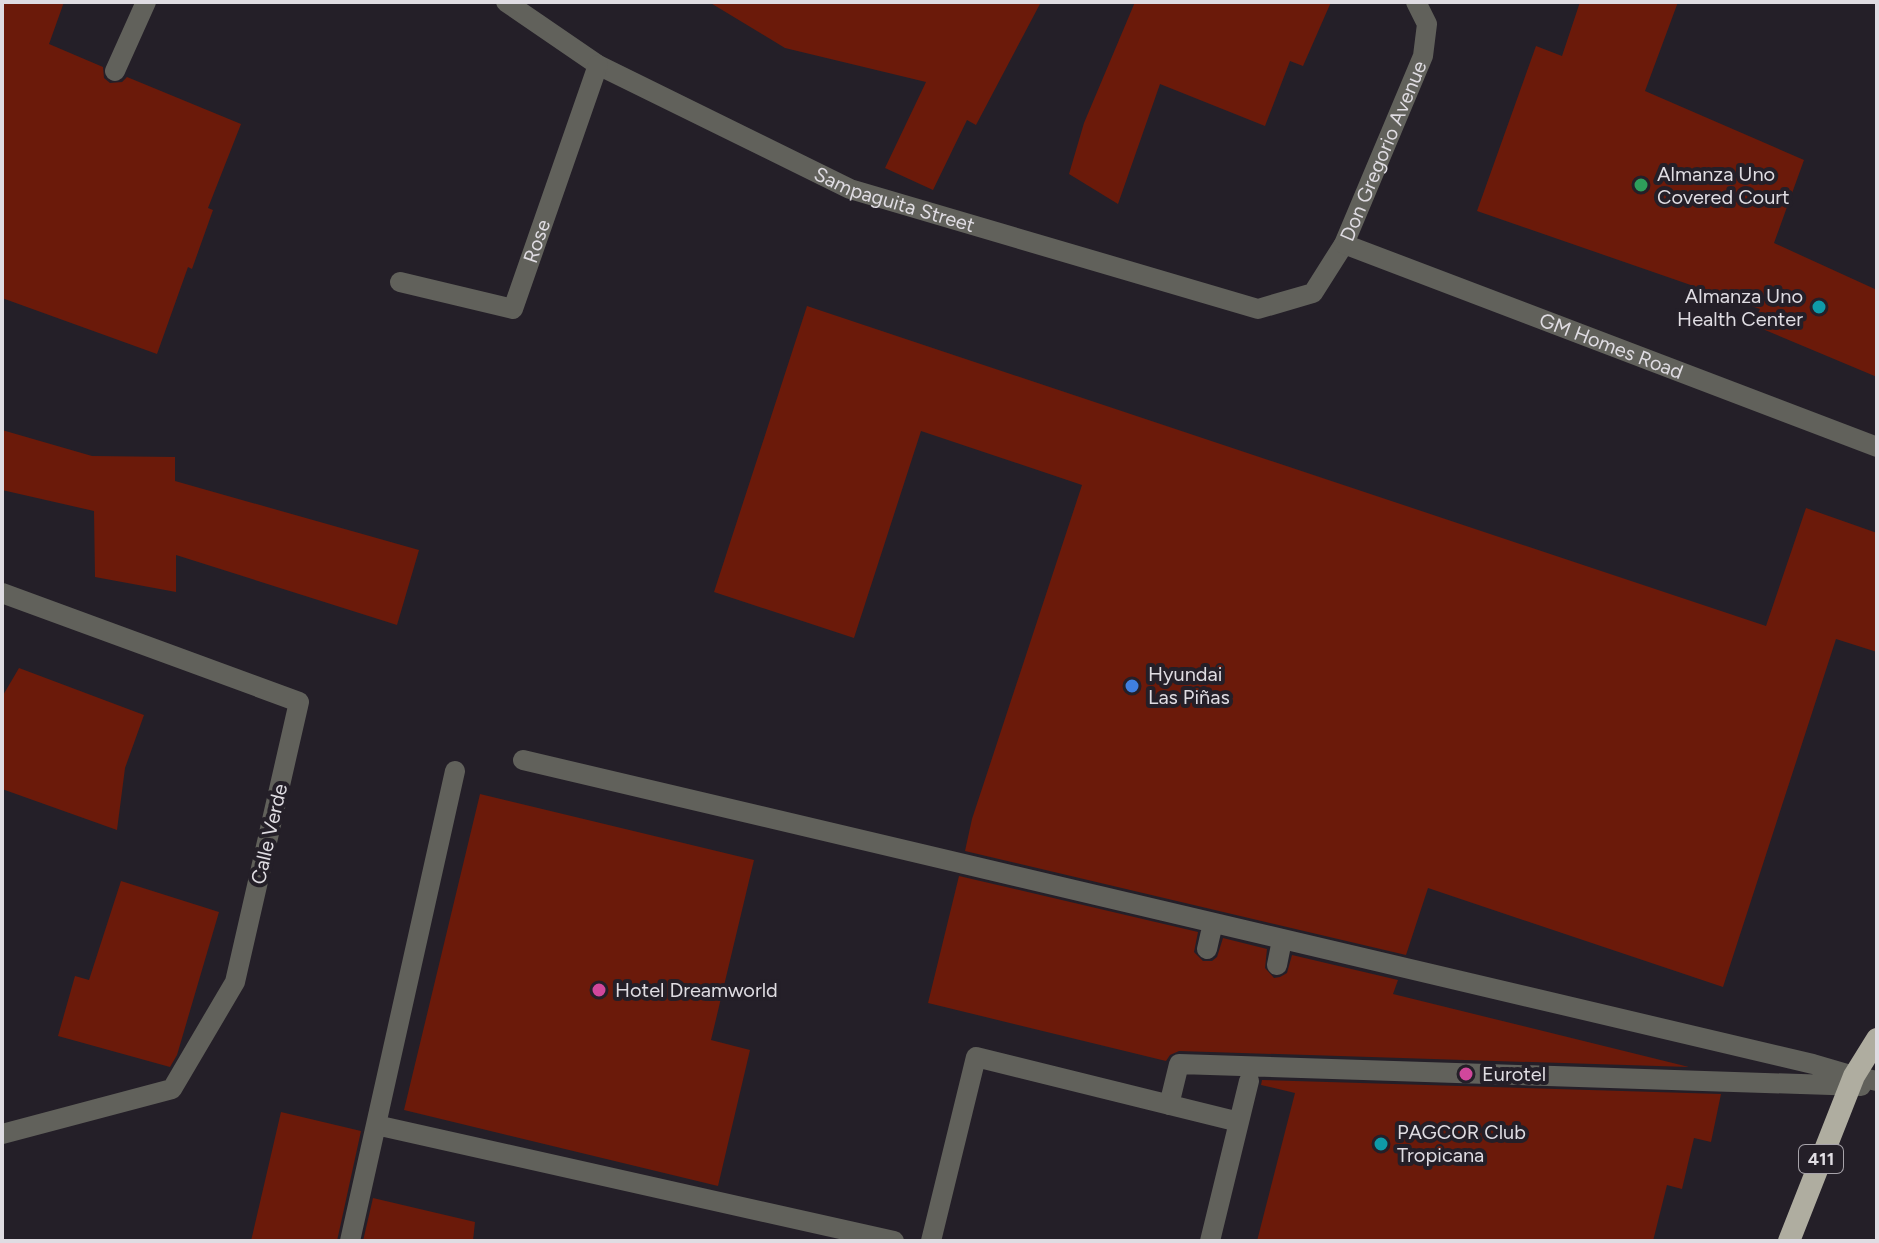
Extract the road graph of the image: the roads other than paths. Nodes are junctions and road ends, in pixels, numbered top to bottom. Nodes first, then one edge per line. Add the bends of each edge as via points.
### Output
1 (146, 2) edge
2 (506, 2) edge
3 (1416, 2) edge
4 (598, 65) junction
5 (115, 71) dead end
6 (1344, 244) junction
7 (400, 282) dead end
8 (1313, 293) joint
9 (1877, 447) edge
10 (2, 593) edge
11 (523, 760) dead end
12 (455, 771) dead end
13 (1213, 923) junction
14 (1282, 940) junction
15 (1207, 949) dead end
16 (1277, 965) dead end
17 (1877, 1039) edge
18 (1854, 1076) junction
19 (1249, 1081) dead end
20 (1877, 1081) edge
21 (1877, 1087) edge
22 (1169, 1105) junction
23 (1239, 1122) junction
24 (376, 1125) junction
25 (2, 1134) edge
26 (350, 1241) edge
27 (894, 1241) edge
28 (931, 1241) edge
29 (1210, 1241) edge
30 (1789, 1241) edge

1 - 5 street
2 - 4 street, Sampaguita Street
3 - 6 street, Don Gregorio Avenue via 1427,24 1423,56
4 - 7 street, Rose via 513,309
4 - 8 street, Sampaguita Street via 850,189 1258,309
6 - 8 street, Don Gregorio Avenue
6 - 9 street, GM Homes Road
10 - 25 street, Calle Verde via 299,702 235,982 172,1089
11 - 13 street
12 - 24 street
13 - 14 street
13 - 15 street
14 - 16 street
14 - 18 street
17 - 18 highway, 411
18 - 20 street
18 - 30 highway, 411
19 - 23 street
21 - 22 street via 1179,1064
22 - 23 street
22 - 28 street via 976,1057
23 - 29 street
24 - 26 street
24 - 27 street

